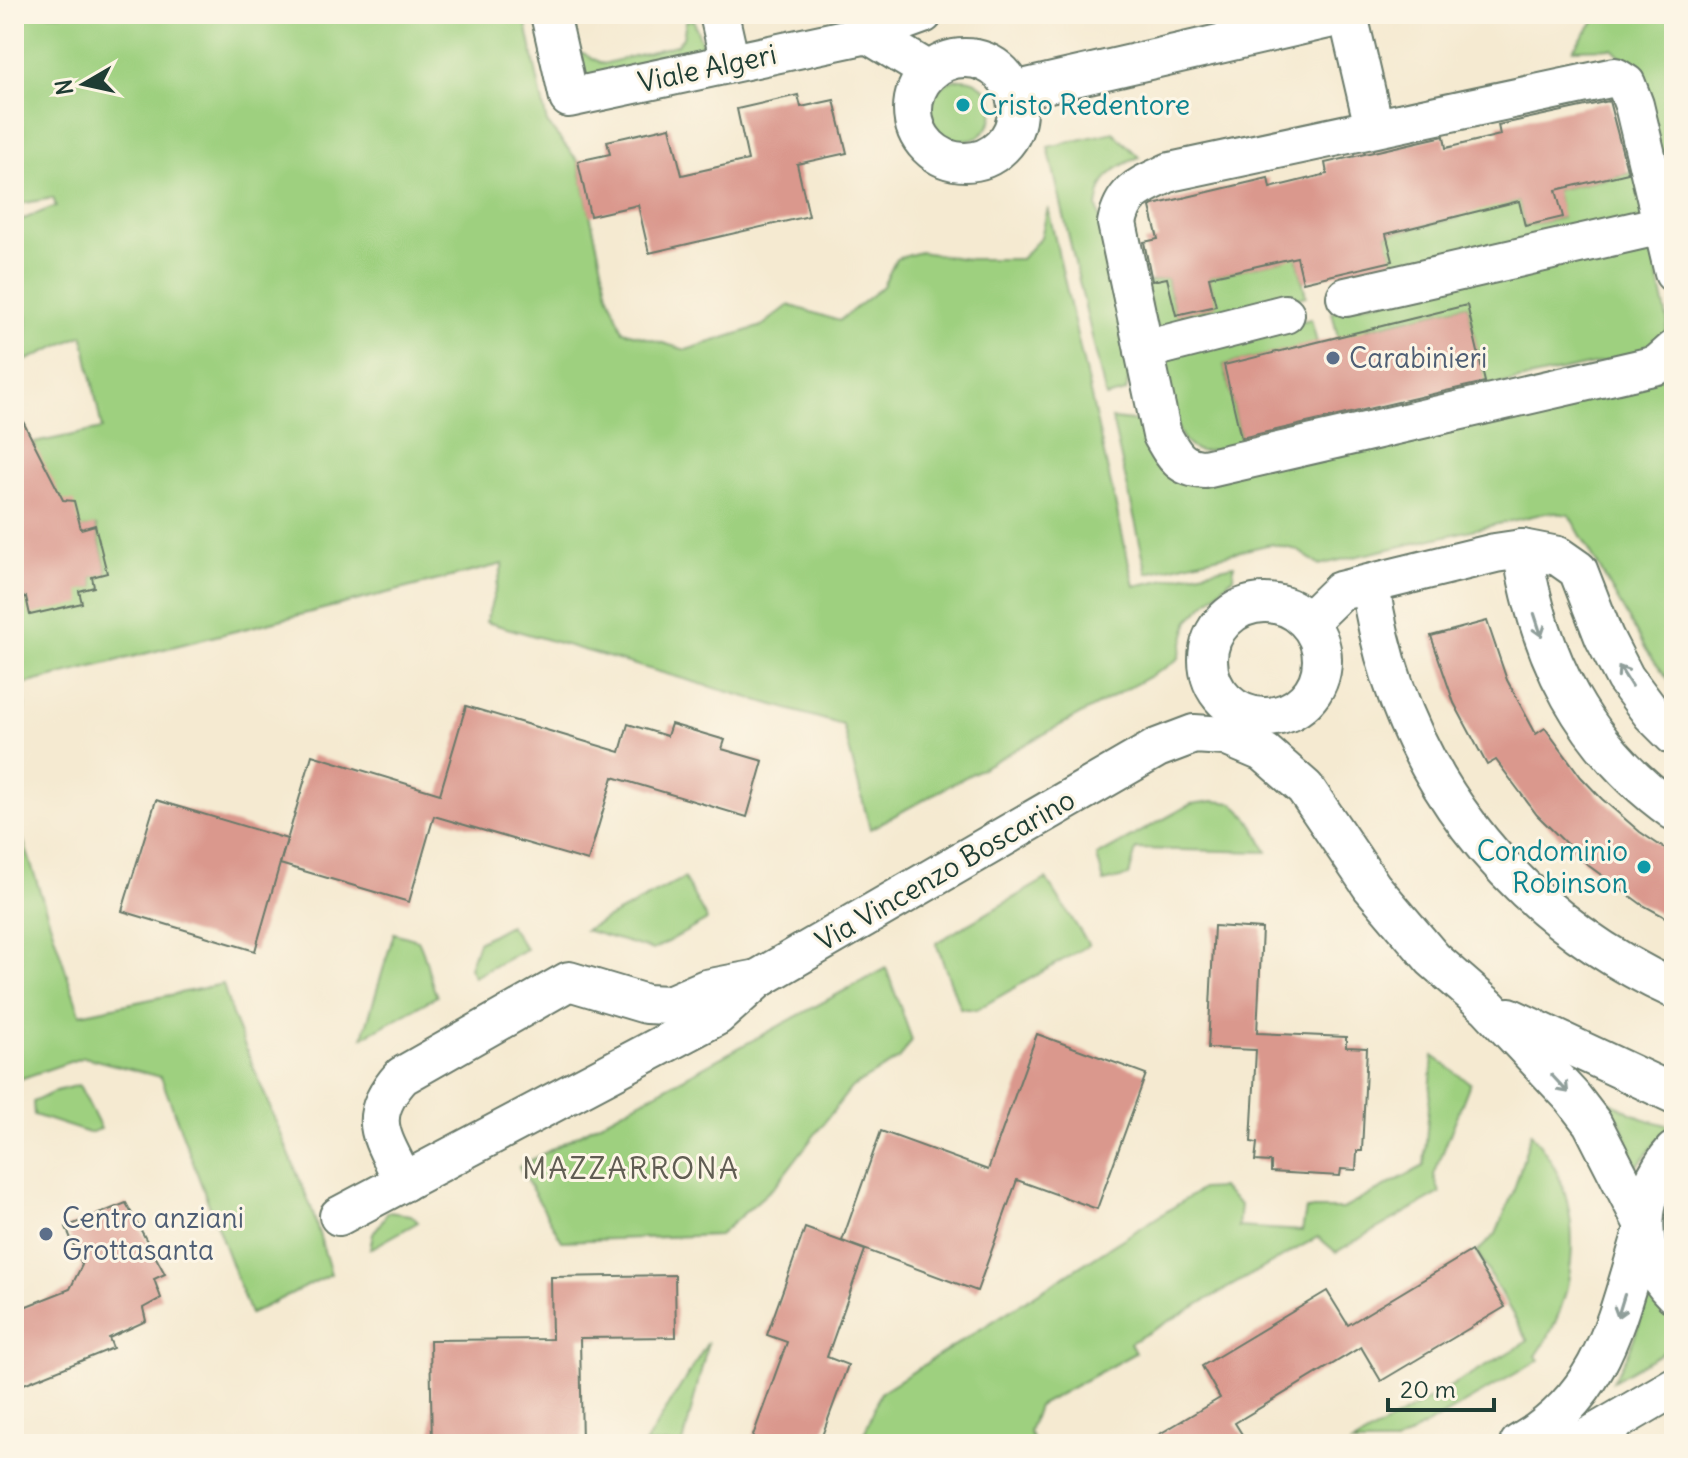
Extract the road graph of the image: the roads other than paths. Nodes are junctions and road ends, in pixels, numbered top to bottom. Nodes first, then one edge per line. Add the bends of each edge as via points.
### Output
1 (550, 14) edge
2 (719, 14) edge
3 (923, 14) edge
4 (1349, 14) edge
5 (868, 34) junction
6 (730, 63) junction
7 (929, 71) junction
8 (1014, 91) junction
9 (1374, 127) junction
10 (1662, 225) junction
11 (1674, 273) edge
12 (1346, 297) dead end
13 (1285, 314) dead end
14 (1144, 350) junction
15 (1674, 350) edge
16 (1522, 549) junction
17 (1370, 584) junction
18 (1308, 622) junction
19 (1223, 699) junction
20 (1296, 709) junction
21 (1194, 734) junction
22 (1674, 736) edge
23 (1305, 788) junction
24 (1674, 811) edge
25 (758, 979) junction
26 (1674, 989) edge
27 (1488, 1007) junction
28 (1674, 1094) edge
29 (1674, 1151) edge
30 (404, 1182) junction
31 (339, 1216) dead end
32 (1643, 1227) junction
33 (1674, 1294) edge
34 (1674, 1387) edge
35 (1519, 1444) edge
36 (1577, 1444) edge

1 - 6 street, Viale Algeri via 569,98
2 - 6 street
3 - 5 street, Viale Algeri
4 - 8 street
4 - 9 street
5 - 6 street, Viale Algeri
5 - 7 street
7 - 8 street via 951,59 976,59 999,70
7 - 8 street via 914,96 914,124 928,149 953,162 982,161 1005,145 1017,119
9 - 10 street via 1615,77 1626,84 1634,105
9 - 14 street via 1170,172 1136,190 1121,205 1117,223
10 - 11 street
10 - 12 street
13 - 14 street
14 - 15 street via 1162,435 1189,468 1205,469 1657,365
16 - 17 street
22 -> 16 street via 1619,668 1578,570 1558,556
16 -> 24 street via 1533,609 1563,685 1608,752
17 - 18 street via 1340,591
17 - 26 street via 1382,649 1408,723 1467,825 1547,910 1610,956
18 - 19 street via 1277,604 1242,607 1227,617 1209,648 1208,666
18 - 20 street via 1323,658 1320,678
19 - 20 street via 1257,717
19 - 21 street
20 - 23 street via 1292,747
21 - 23 street, Via Vincenzo Boscarino via 1248,744
21 - 25 street, Via Vincenzo Boscarino via 1157,748
23 - 27 street, Via Vincenzo Boscarino via 1372,887 1433,959
25 - 30 street, Via Vincenzo Boscarino via 717,1016
25 - 30 street via 706,989 669,1005 646,1004 569,981 402,1076 379,1110 380,1131
27 - 28 street
27 -> 32 street via 1592,1123
29 - 32 street via 1652,1183
30 - 31 street, Via Vincenzo Boscarino
32 - 33 street via 1657,1274
32 -> 35 street via 1603,1354 1575,1400 1545,1429
34 - 36 street

